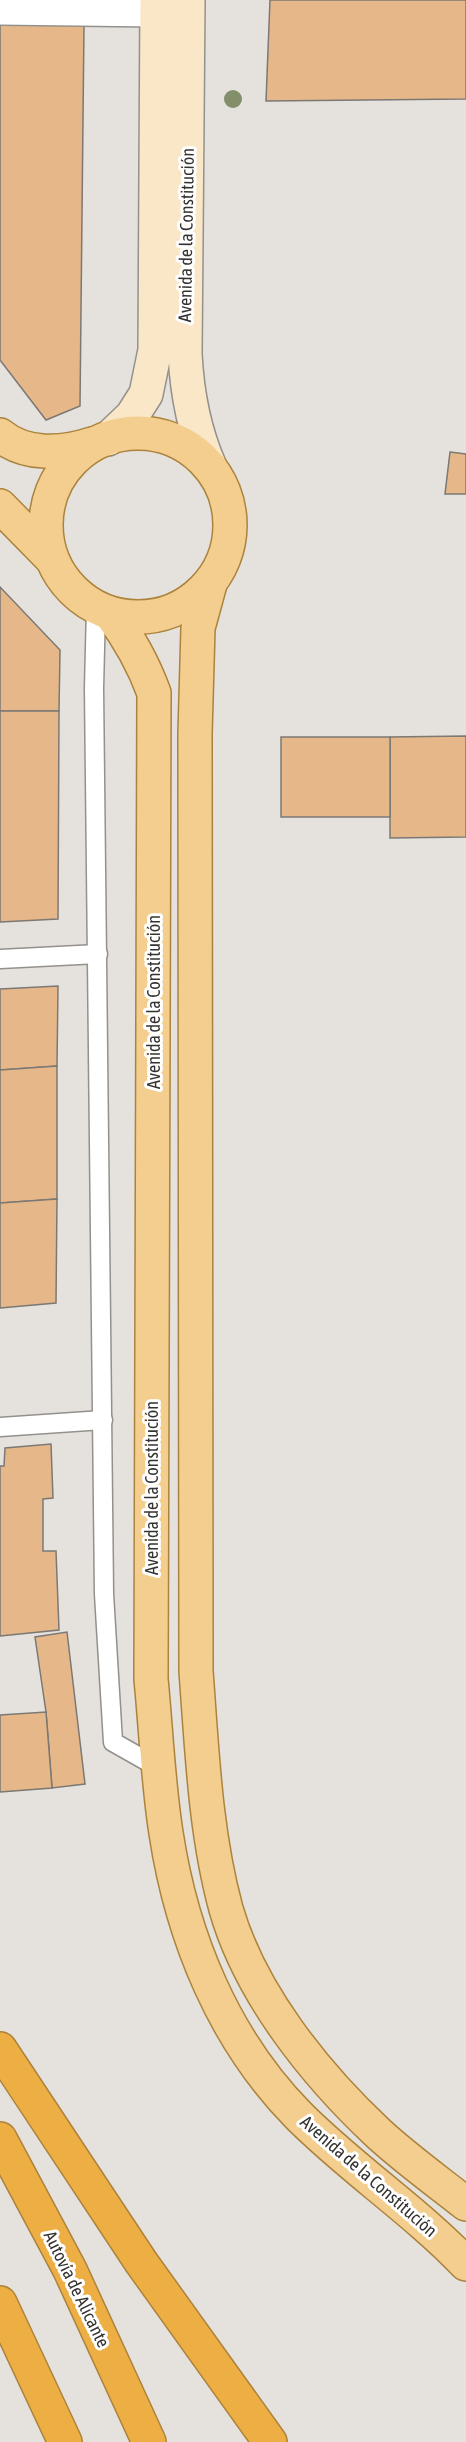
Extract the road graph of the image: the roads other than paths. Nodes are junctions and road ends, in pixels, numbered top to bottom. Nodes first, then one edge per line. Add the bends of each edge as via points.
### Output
1 (188, 0) edge
2 (157, 5) edge
3 (0, 8) edge
4 (0, 435) edge
5 (101, 441) junction
6 (210, 467) junction
7 (0, 506) edge
8 (52, 559) junction
9 (210, 584) junction
10 (103, 610) junction
11 (98, 954) junction
12 (0, 959) edge
13 (103, 1420) junction
14 (0, 1427) edge
15 (159, 1768) junction
16 (0, 2049) edge
17 (0, 2139) edge
18 (466, 2204) edge
19 (466, 2264) edge
20 (0, 2303) edge
21 (65, 2442) edge
22 (148, 2442) edge
23 (270, 2442) edge

1 - 6 street, Avenida de la Constitución via 186,381 196,431
2 - 3 street
2 - 5 street, Avenida de la Constitución via 155,351 146,394 132,416
4 - 5 main road via 8,442 53,452 72,451
5 - 6 main road via 124,434 156,434 186,446
5 - 8 main road via 69,463 52,490 45,518
6 - 9 main road via 225,495 230,526 225,557
7 - 8 main road
8 - 10 main road via 58,574 78,596
9 - 10 main road via 187,604 160,615 131,618
9 - 18 main road via 198,628 195,734 196,1671 207,1815 227,1910 260,1989 285,2028 378,2133
10 - 11 lane via 94,688
10 - 15 main road, Avenida de la Constitución via 126,634 154,693 151,1679
11 - 12 lane
11 - 13 lane
13 - 14 lane
13 - 15 lane via 104,1594 113,1742
15 - 19 main road, Avenida de la Constitución via 165,1831 176,1886 191,1937 224,2017 257,2067 297,2114
16 - 23 highway via 141,2262
17 - 22 highway, Autovía de Alicante via 70,2270
20 - 21 highway

